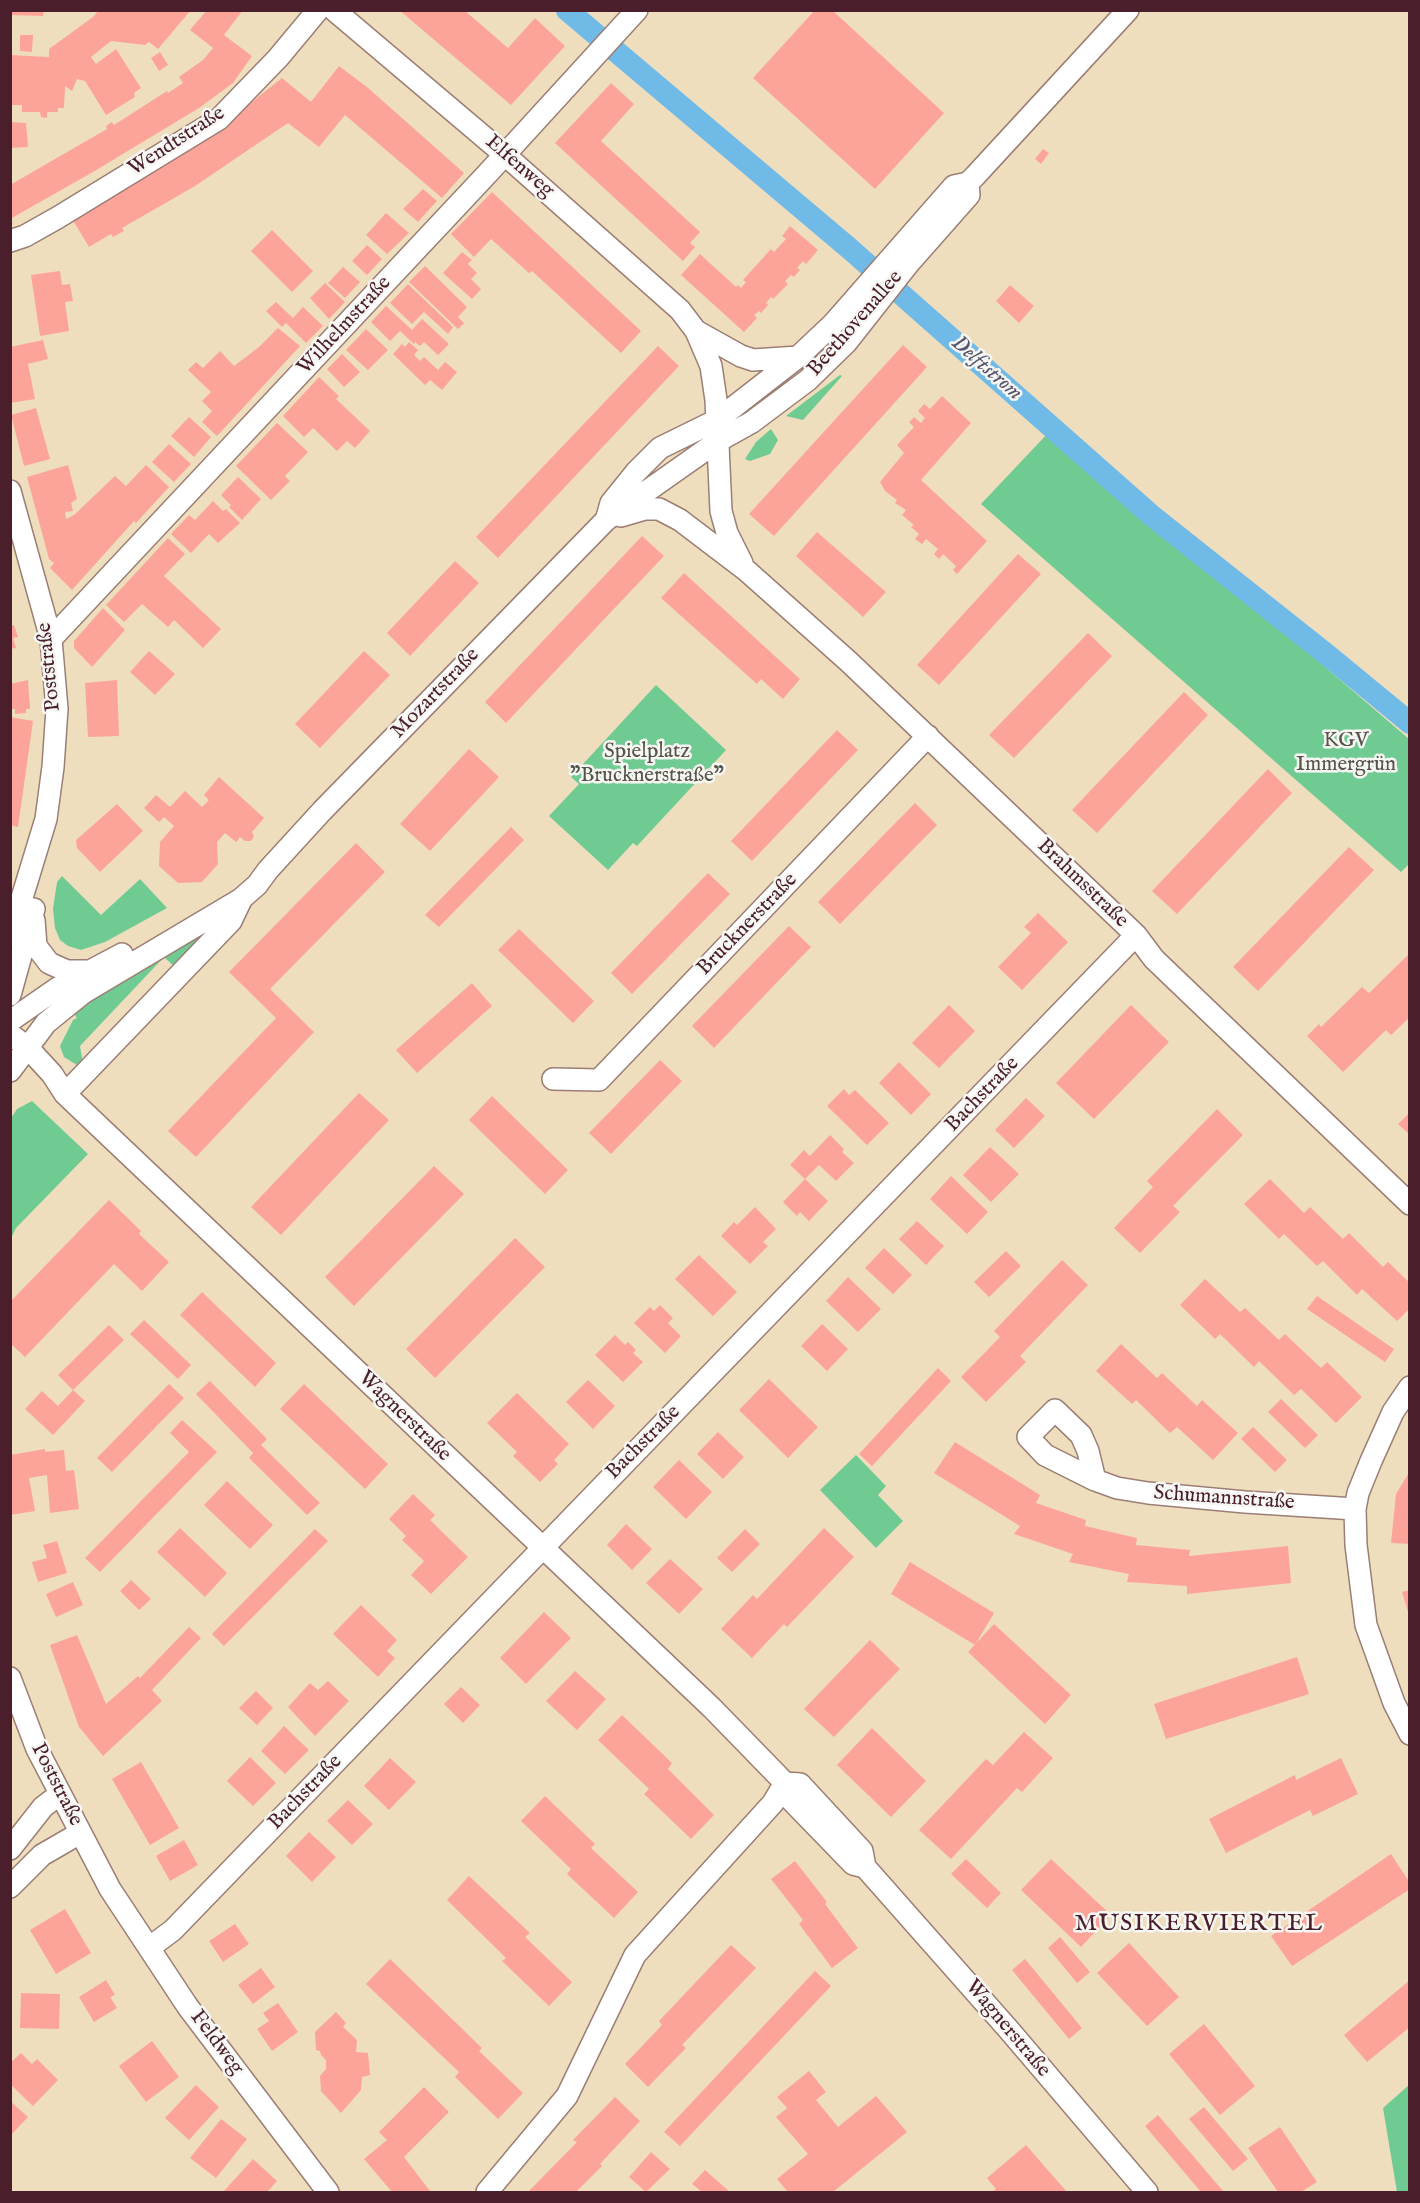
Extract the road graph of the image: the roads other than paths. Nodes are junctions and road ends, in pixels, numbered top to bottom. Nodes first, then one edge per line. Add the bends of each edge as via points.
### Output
1 (318, 10) edge
2 (334, 10) edge
3 (637, 10) edge
4 (1128, 10) edge
5 (504, 154) junction
6 (968, 183) junction
7 (10, 241) edge
8 (696, 331) junction
9 (798, 357) junction
10 (717, 430) junction
11 (10, 491) edge
12 (606, 520) junction
13 (747, 571) junction
14 (51, 639) junction
15 (928, 736) junction
16 (37, 845) junction
17 (268, 870) junction
18 (241, 899) junction
19 (34, 906) junction
20 (1136, 935) junction
21 (10, 937) edge
22 (92, 970) junction
23 (10, 996) edge
24 (10, 1021) edge
25 (10, 1034) edge
26 (17, 1059) edge
27 (553, 1079) dead end
28 (65, 1095) junction
29 (1410, 1204) edge
30 (1410, 1387) edge
31 (1095, 1480) dead end
32 (1355, 1509) junction
33 (542, 1549) junction
34 (10, 1678) edge
35 (1410, 1734) edge
36 (785, 1783) junction
37 (60, 1794) junction
38 (80, 1833) junction
39 (10, 1849) edge
40 (10, 1887) edge
41 (110, 1889) joint
42 (149, 1948) junction
43 (328, 2193) edge
44 (487, 2193) edge
45 (1147, 2193) edge

1 - 7 street, Wendtstraße via 219,119 57,218
2 - 5 street, Elfenweg
3 - 5 street, Wilhelmstraße
4 - 6 street, Beethovenallee
5 - 8 street, Elfenweg via 680,310
5 - 14 street, Wilhelmstraße
6 - 9 street, Beethovenallee via 954,186 833,324
6 - 10 street, Beethovenallee via 969,195 846,343 808,380 752,422
8 - 9 street, Elfenweg via 753,360
8 - 10 street, Elfenweg via 711,366
9 - 10 street, Beethovenallee
10 - 12 street, Mozartstraße via 660,448 610,503
10 - 13 street, Brahmsstraße via 721,511 727,533
11 - 14 street, Poststraße
12 - 13 street, Brahmsstraße via 659,509 680,520
12 - 17 street, Mozartstraße
13 - 15 street, Brahmsstraße
14 - 16 street, Poststraße via 57,709 46,819
15 - 20 street, Brahmsstraße
15 - 27 street, Brucknerstraße via 599,1080
16 - 19 street, Poststraße
16 - 21 street, Poststraße
17 - 18 street, Mozartstraße
17 - 22 street, Mozartstraße via 217,903
18 - 26 street, Mozartstraße via 82,993 46,1023
18 - 28 street, Mozartstraße via 231,921
19 - 22 street via 36,946 49,963 67,971
19 - 23 street, Poststraße
20 - 29 street, Brahmsstraße via 1154,959
20 - 33 street, Bachstraße
22 - 24 street, Mozartstraße
25 - 26 street, Wagnerstraße
26 - 28 street, Wagnerstraße via 52,1074
28 - 33 street, Wagnerstraße
30 - 32 street via 1393,1412 1358,1493
31 - 32 street, Schumannstraße via 1148,1493
32 - 35 street via 1366,1625 1394,1703
33 - 36 street, Wagnerstraße via 712,1708
33 - 42 street, Bachstraße via 173,1930
34 - 37 street, Poststraße via 37,1749
36 - 44 street via 773,1803 635,1955 567,2096
36 - 45 street, Wagnerstraße via 789,1798 853,1864 865,1867 1010,2030
37 - 38 street, Poststraße
37 - 39 street via 43,1807
38 - 40 street via 42,1855
38 - 41 street, Poststraße
41 - 42 street, Feldweg
42 - 43 street, Feldweg via 188,2007

